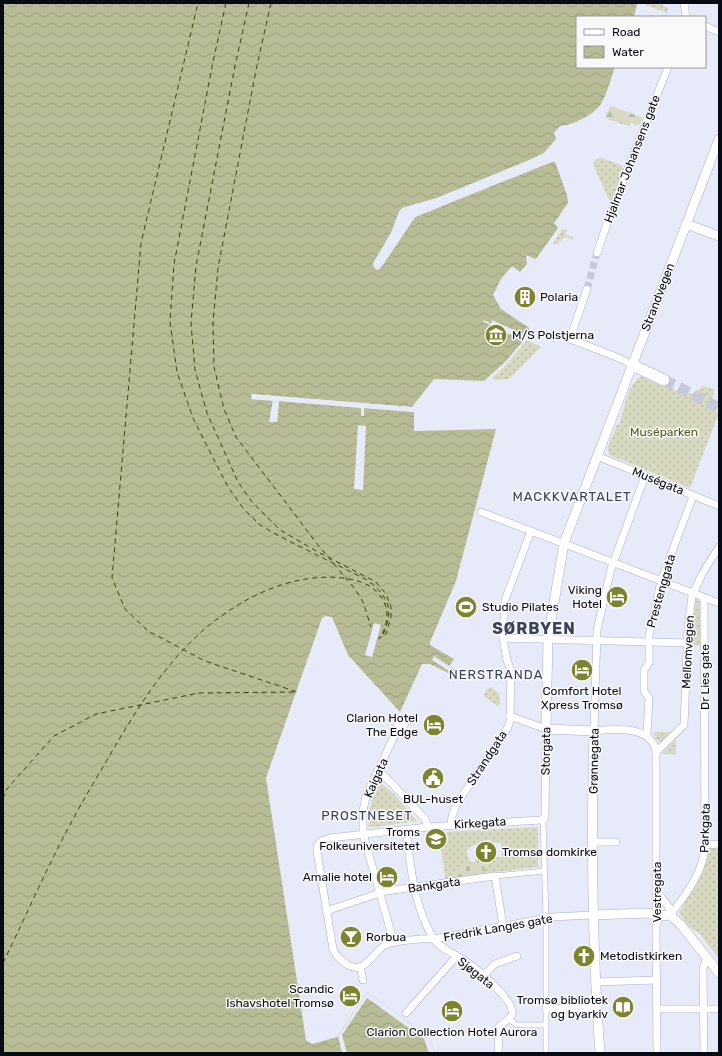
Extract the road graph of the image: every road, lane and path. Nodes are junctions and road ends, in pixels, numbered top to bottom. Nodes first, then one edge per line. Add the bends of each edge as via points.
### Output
1 (684, 3) edge
2 (686, 16) edge
3 (706, 26) edge
4 (719, 32) edge
5 (668, 68) edge
6 (719, 139) edge
7 (686, 224) junction
8 (719, 236) edge
9 (598, 253) tunnel mouth
10 (588, 289) tunnel mouth
11 (632, 365) junction
12 (664, 380) tunnel mouth
13 (597, 456) junction
14 (646, 476) junction
15 (693, 496) junction
16 (719, 506) edge
17 (481, 512) dead end
18 (531, 531) junction
19 (564, 543) junction
20 (719, 547) edge
21 (614, 563) junction
22 (661, 581) junction
23 (693, 594) junction
24 (704, 599) junction
25 (719, 603) edge
26 (503, 638) junction
27 (548, 639) junction
28 (597, 641) junction
29 (648, 642) junction
30 (688, 643) junction
31 (510, 716) junction
32 (546, 729) junction
33 (397, 730) dead end
34 (594, 731) junction
35 (647, 734) junction
36 (656, 752) junction
37 (706, 756) joint
38 (379, 770) junction
39 (543, 819) junction
40 (451, 825) junction
41 (428, 827) junction
42 (406, 830) junction
43 (363, 834) junction
44 (592, 842) junction
45 (616, 842) dead end
46 (719, 844) edge
47 (705, 845) junction
48 (544, 870) junction
49 (495, 876) junction
50 (413, 888) junction
51 (656, 891) junction
52 (380, 893) junction
53 (326, 911) junction
54 (592, 915) junction
55 (670, 915) junction
56 (659, 916) junction
57 (546, 919) junction
58 (503, 926) junction
59 (434, 939) junction
60 (394, 943) junction
61 (518, 956) dead end
62 (456, 957) junction
63 (707, 958) junction
64 (360, 967) junction
65 (719, 973) edge
66 (483, 976) junction
67 (363, 980) dead end
68 (657, 980) junction
69 (595, 982) junction
70 (597, 1008) junction
71 (546, 1009) junction
72 (656, 1009) junction
73 (719, 1009) edge
74 (704, 1010) junction
75 (406, 1013) dead end
76 (509, 1019) junction
77 (546, 1025) junction
78 (498, 1053) edge
79 (546, 1053) edge
80 (600, 1053) edge
81 (657, 1053) edge
82 (704, 1053) edge

1 - 2 street
3 - 4 street
5 - 9 street, Hjalmar Johansens gate via 612,209
6 - 7 street, Strandvegen
7 - 8 street
7 - 11 street, Strandvegen
10 - 11 street via 570,339
11 - 12 main road
11 - 13 street, Strandvegen
13 - 14 street, Muségata
13 - 19 street, Storgata
14 - 15 street, Muségata
14 - 21 street, Grønnegata
15 - 16 street, Muségata
15 - 22 street, Prestenggata
17 - 18 street
18 - 19 street
18 - 26 street, Strandgata via 505,600
19 - 21 street
19 - 27 street, Storgata
20 - 23 street, Mellomvegen
21 - 22 street
21 - 28 street, Grønnegata via 604,596
22 - 23 street
22 - 29 street, Prestenggata
23 - 24 street
23 - 30 street, Mellomvegen
24 - 25 street
24 - 37 street, Dr Lies gate
26 - 27 street
26 - 31 street, Strandgata via 511,671
27 - 28 street
27 - 32 street, Storgata
28 - 29 street
28 - 34 street, Grønnegata
29 - 30 street
29 - 35 street, Prestenggata via 650,663 644,670 644,691 649,698
30 - 36 street, Mellomvegen via 684,726
31 - 32 street
31 - 40 street, Strandgata via 508,725 455,807
32 - 34 street
32 - 39 street, Storgata
33 - 38 street, Kaigata
34 - 35 street via 633,731
34 - 44 street, Grønnegata
35 - 36 street, Vestregata
36 - 51 street, Vestregata
37 - 47 street, Parkgata
38 - 41 street via 425,819
38 - 43 street, Kaigata via 364,803
39 - 40 street, Kirkegata
39 - 48 street, Storgata
40 - 41 street, Kirkegata
41 - 42 street, Kirkegata
42 - 43 street, Kirkegata
42 - 50 street, Sjøgata
43 - 52 street, Kaigata
43 - 53 street, Kirkegata via 323,840 317,846
44 - 45 street
44 - 54 street, Grønnegata
46 - 47 street
47 - 55 street, Parkgata via 704,857 696,879
48 - 49 street, Bankgata
48 - 57 street, Storgata
49 - 50 street, Bankgata
49 - 58 street
50 - 52 street, Bankgata
50 - 59 street, Sjøgata
51 - 55 street via 669,907
51 - 56 street, Vestregata via 656,909
52 - 53 street, Bankgata
52 - 60 street, Kaigata
53 - 64 street via 337,957 353,967
54 - 56 street, Fredrik Langes gate via 648,913
54 - 57 street, Fredrik Langes gate
54 - 69 street, Grønnegata
55 - 56 street, Fredrik Langes gate
55 - 63 street
56 - 68 street, Vestregata via 656,928
57 - 58 street, Fredrik Langes gate
57 - 71 street, Storgata
58 - 59 street, Fredrik Langes gate
59 - 60 street, Fredrik Langes gate
59 - 62 street, Sjøgata
60 - 64 street, Fredrik Langes gate via 385,945
61 - 66 street via 495,964
62 - 66 street, Sjøgata
62 - 75 street
63 - 65 street
63 - 74 street via 703,968
64 - 67 street
66 - 76 street, Sjøgata via 504,996 512,1010
68 - 69 street
68 - 72 street, Vestregata
69 - 70 street, Grønnegata
70 - 71 street
70 - 80 street, Grønnegata
71 - 77 street, Storgata
72 - 74 street
72 - 81 street, Vestregata
73 - 74 street
74 - 82 street
76 - 77 street via 517,1025
76 - 78 street via 501,1024 498,1030
77 - 79 street, Storgata

